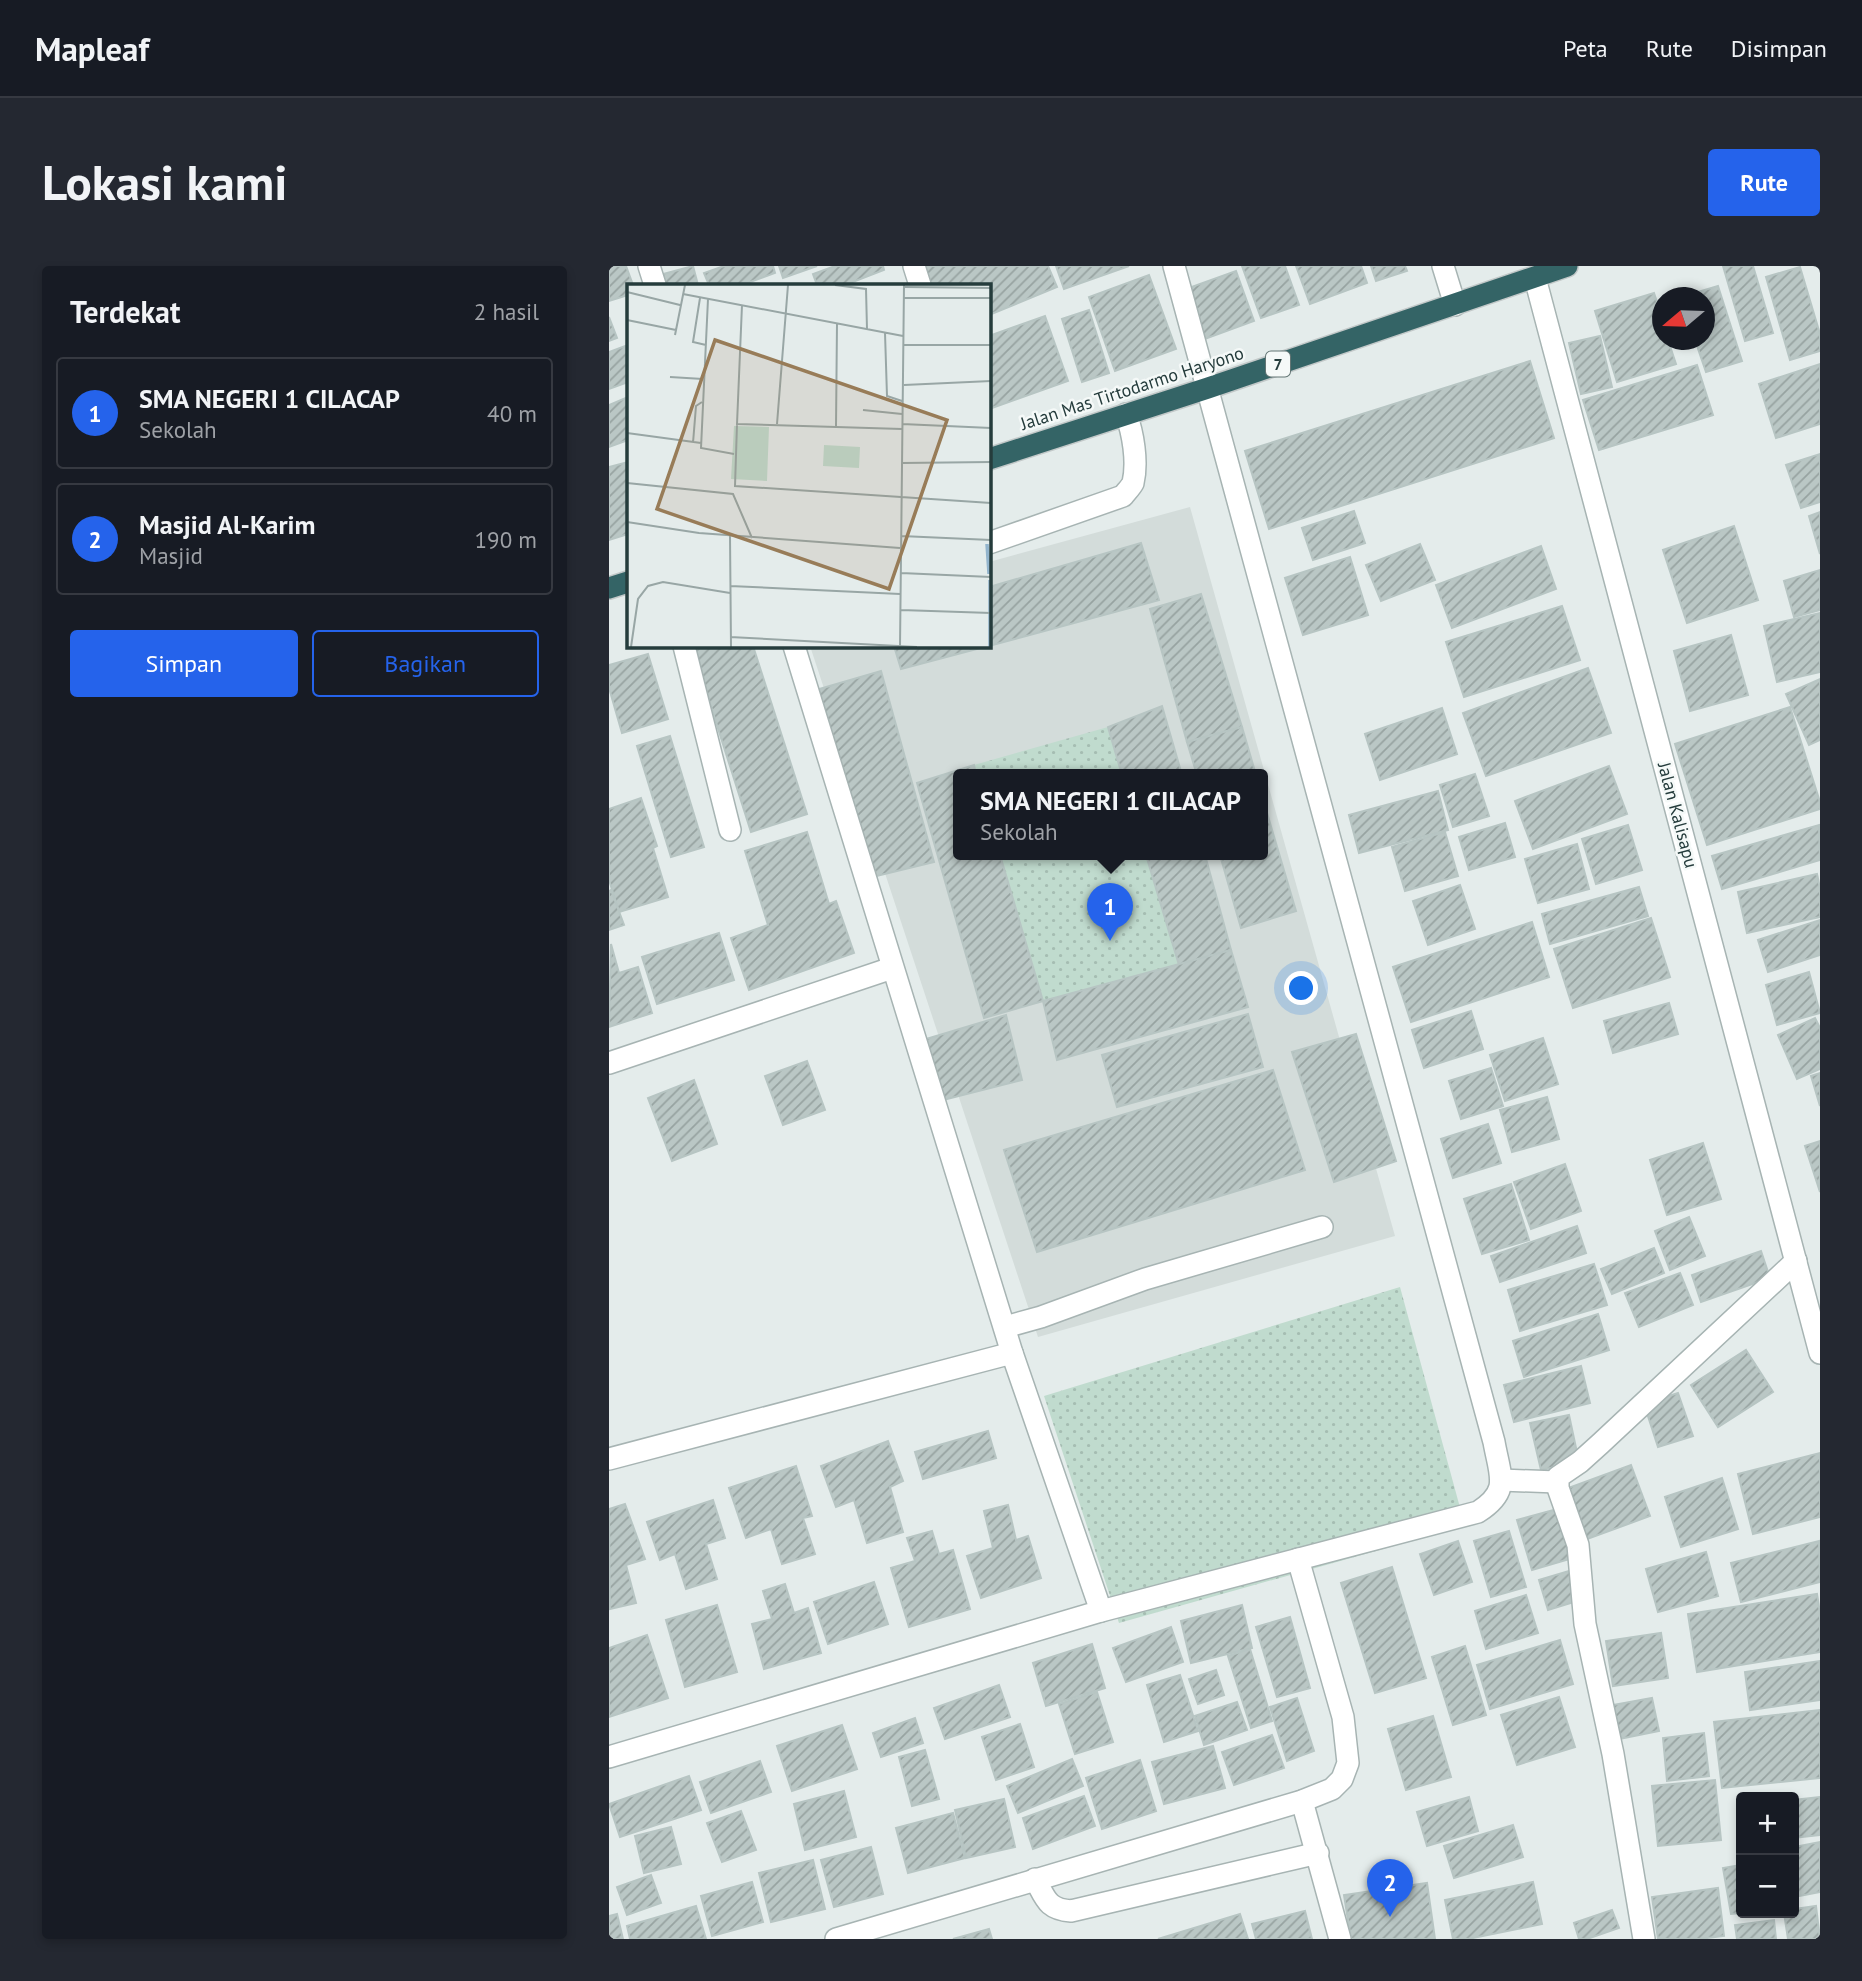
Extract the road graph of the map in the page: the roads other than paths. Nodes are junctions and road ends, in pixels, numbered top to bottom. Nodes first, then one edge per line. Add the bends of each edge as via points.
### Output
1 (649, 266) edge
2 (914, 266) edge
3 (1174, 266) edge
4 (1443, 266) edge
5 (1567, 266) edge
6 (1535, 278) junction
7 (655, 284) edge
8 (920, 284) edge
9 (1455, 305) junction
10 (1208, 388) junction
11 (1126, 414) junction
12 (991, 458) edge
13 (991, 542) edge
14 (627, 582) edge
15 (609, 588) edge
16 (684, 648) edge
17 (795, 648) edge
18 (730, 830) dead end
19 (892, 968) junction
20 (609, 1063) edge
21 (1322, 1227) dead end
22 (1796, 1261) junction
23 (1005, 1327) junction
24 (1012, 1353) junction
25 (1820, 1353) edge
26 (609, 1459) edge
27 (1501, 1480) junction
28 (1557, 1482) junction
29 (1299, 1559) junction
30 (1101, 1611) junction
31 (609, 1757) edge
32 (1302, 1801) junction
33 (1318, 1853) junction
34 (1035, 1879) junction
35 (883, 1933) edge
36 (836, 1939) edge
37 (1341, 1939) edge
38 (1644, 1939) edge

1 - 7 street
2 - 8 street
3 - 10 street
4 - 9 street
5 - 6 highway, Jalan Mas Tirtodarmo Haryono / 7
6 - 9 highway, Jalan Mas Tirtodarmo Haryono / 7
6 - 22 street, Jalan Kalisapu
9 - 10 highway, Jalan Mas Tirtodarmo Haryono / 7
10 - 11 highway, Jalan Mas Tirtodarmo Haryono / 7
10 - 27 street
11 - 12 highway, Jalan Mas Tirtodarmo Haryono / 7
11 - 13 street via 1134,462 1132,484 1123,496
14 - 15 highway
16 - 18 street
17 - 19 street
19 - 20 street
19 - 23 street
21 - 23 street via 1145,1279
22 - 25 street, Jalan Kalisapu
22 - 28 street
23 - 24 street
24 - 26 street
24 - 30 street
27 - 28 street
27 - 29 street via 1493,1502 1478,1512
28 - 38 street via 1578,1545 1585,1624 1613,1754
29 - 30 street
29 - 32 street via 1343,1717 1348,1763 1332,1789
30 - 31 street
32 - 33 street
32 - 34 street
33 - 34 street via 1072,1911 1058,1910 1049,1903
33 - 37 street
34 - 35 street
35 - 36 street

